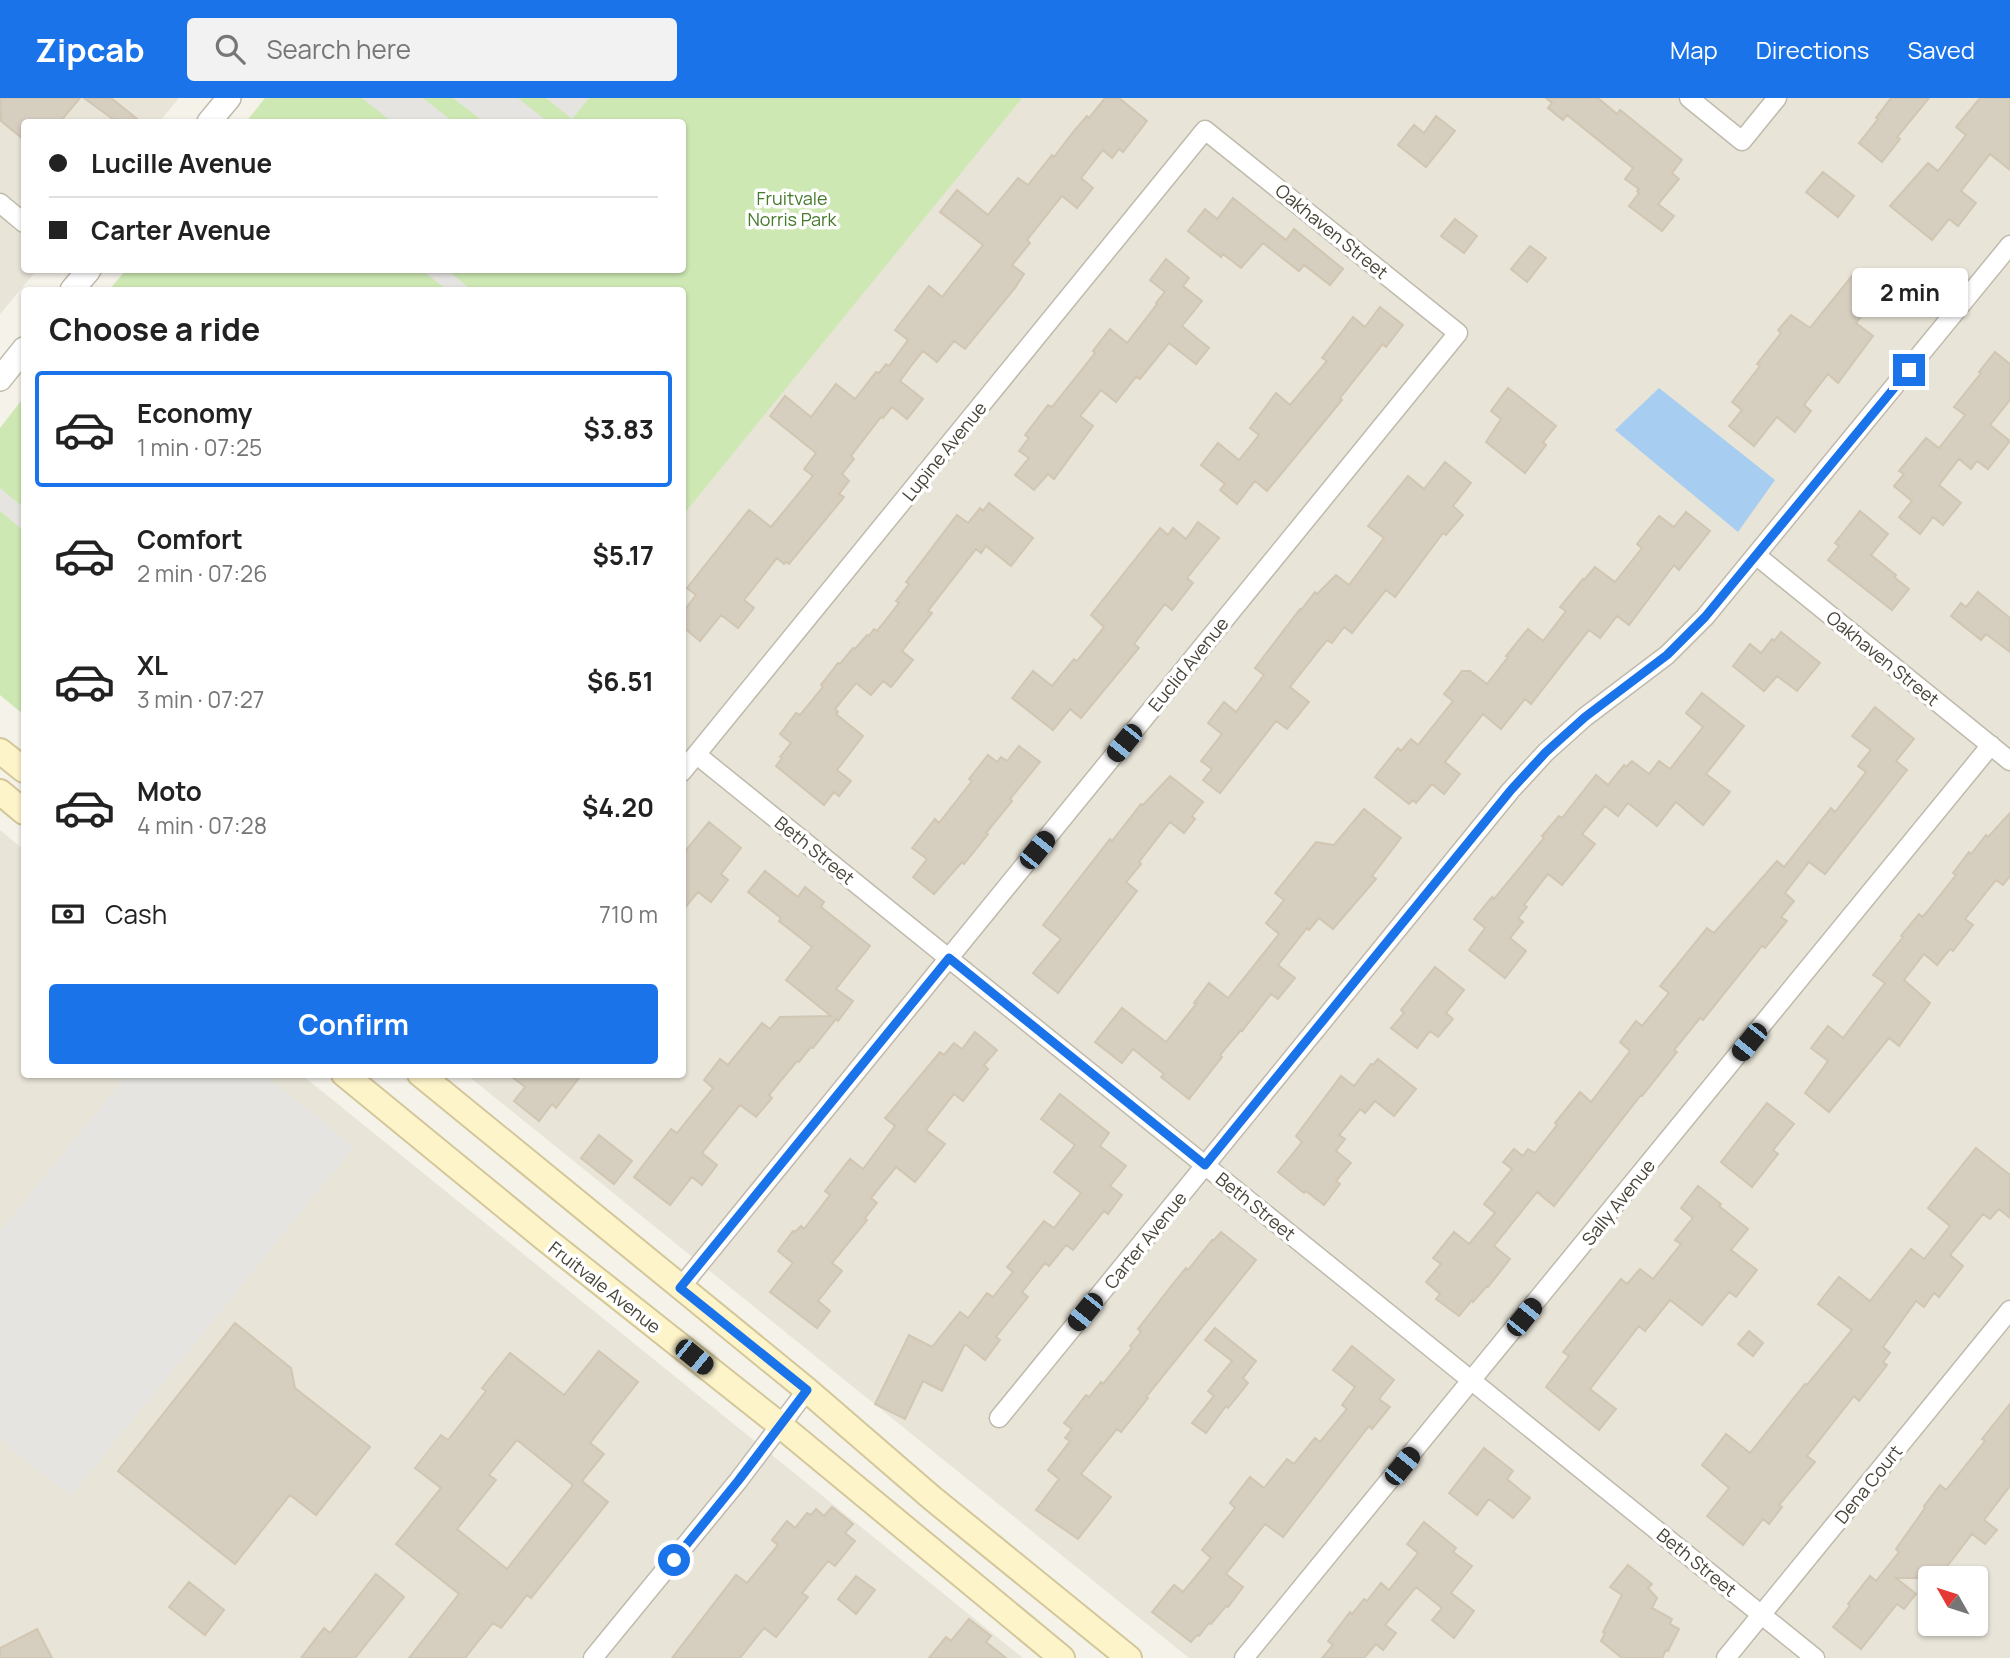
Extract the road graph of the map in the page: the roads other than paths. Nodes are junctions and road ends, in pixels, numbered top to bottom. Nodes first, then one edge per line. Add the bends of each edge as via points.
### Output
1 (229, 98) edge
2 (1689, 98) edge
3 (1777, 98) edge
4 (212, 119) edge
5 (1205, 130) joint
6 (0, 203) edge
7 (21, 220) edge
8 (2010, 245) edge
9 (1458, 333) joint
10 (21, 353) edge
11 (0, 379) edge
12 (1757, 556) junction
13 (1991, 745) junction
14 (0, 751) edge
15 (697, 755) junction
16 (2010, 761) edge
17 (686, 767) edge
18 (21, 768) edge
19 (0, 792) edge
20 (21, 810) edge
21 (949, 958) junction
22 (349, 1078) edge
23 (425, 1078) edge
24 (1205, 1165) junction
25 (680, 1288) junction
26 (2010, 1310) edge
27 (1473, 1381) junction
28 (807, 1390) junction
29 (999, 1418) dead end
30 (780, 1425) junction
31 (1762, 1614) junction
32 (593, 1658) edge
33 (1062, 1658) edge
34 (1129, 1658) edge
35 (1244, 1658) edge
36 (1726, 1658) edge
37 (1815, 1658) edge

1 - 4 street
2 - 3 street via 1742,141
5 - 9 street, Oakhaven Street
5 - 15 street, Lupine Avenue
6 - 7 street
8 - 12 street, Carter Avenue
9 - 21 street, Euclid Avenue
10 - 11 street
12 - 13 street, Oakhaven Street
12 - 24 street, Carter Avenue via 1667,655 1585,717 1511,790
13 - 16 street, Oakhaven Street
13 - 27 street, Sally Avenue
14 - 18 main road
15 - 17 street, Lupine Avenue
15 - 21 street, Beth Street
19 - 20 main road
21 - 24 street, Beth Street
21 - 25 street, Euclid Avenue
22 - 30 main road, Fruitvale Avenue
23 - 25 main road
24 - 27 street, Beth Street
24 - 29 street, Carter Avenue
25 - 28 main road
26 - 31 street, Dena Court
27 - 31 street, Beth Street
27 - 35 street, Sally Avenue
28 - 30 street
28 - 34 main road
30 - 32 street
30 - 33 main road, Fruitvale Avenue
31 - 36 street, Dena Court
31 - 37 street, Beth Street

